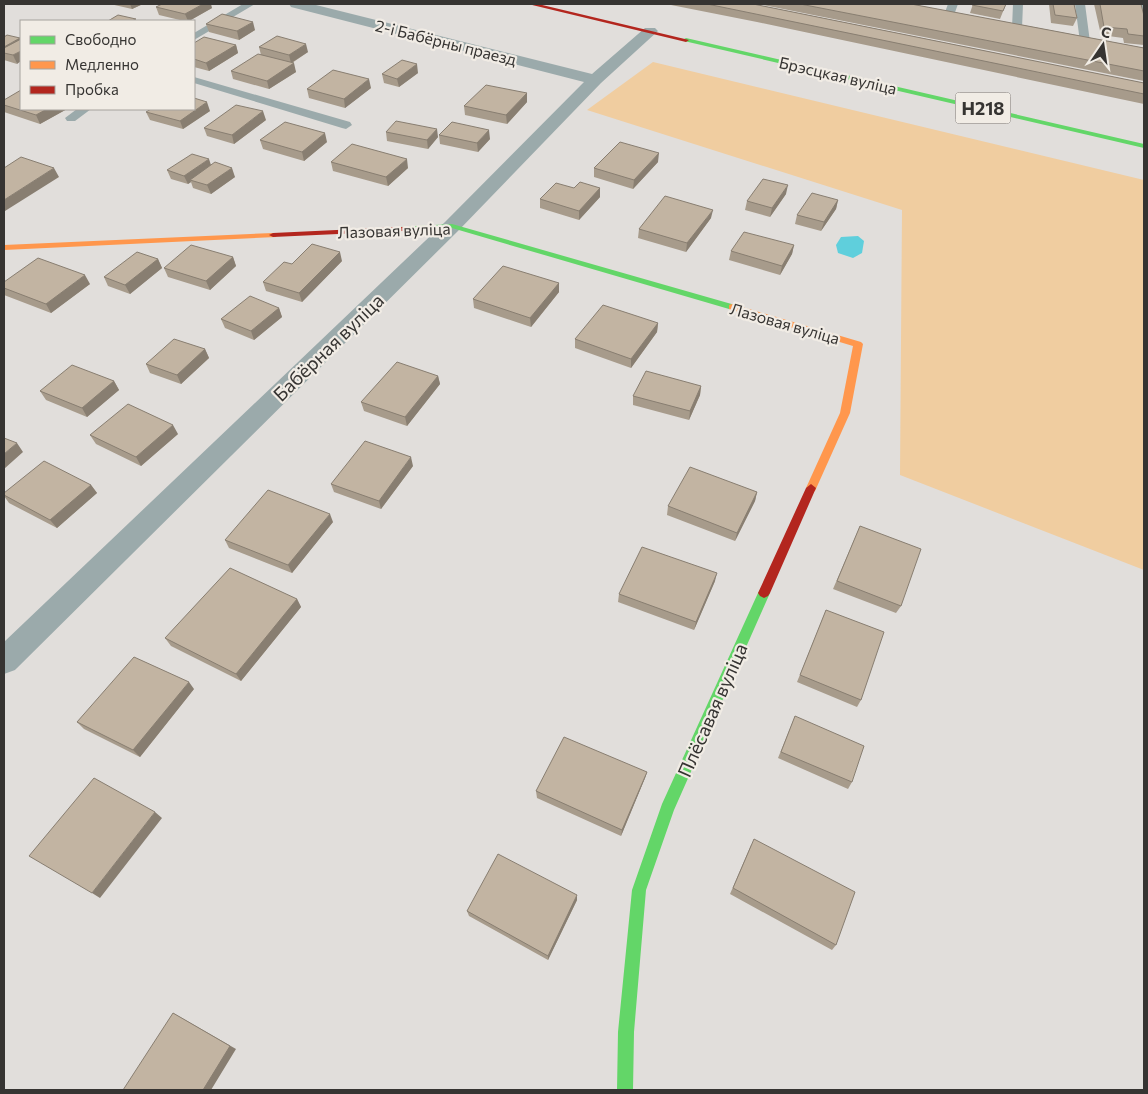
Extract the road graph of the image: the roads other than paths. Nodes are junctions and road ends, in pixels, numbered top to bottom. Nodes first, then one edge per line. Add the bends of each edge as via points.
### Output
1 (250, 4) edge
2 (296, 4) edge
3 (531, 4) edge
4 (953, 4) edge
5 (1018, 4) edge
6 (1080, 4) edge
7 (1141, 4) edge
8 (949, 15) edge
9 (1144, 16) edge
10 (1017, 28) edge
11 (650, 31) junction
12 (195, 36) edge
13 (1085, 42) edge
14 (195, 80) edge
15 (596, 80) junction
16 (83, 110) edge
17 (71, 118) dead end
18 (346, 125) dead end
19 (1144, 146) edge
20 (452, 226) junction
21 (4, 248) edge
22 (858, 344) joint
23 (4, 661) edge
24 (626, 1090) edge

1 - 12 lane
2 - 15 street, 2-і Бабёрны праезд
3 - 11 street, Брэсцкая вуліца / Н218
4 - 8 lane
5 - 10 lane
6 - 13 lane
7 - 9 lane
11 - 15 street, Бабёрная вуліца
11 - 19 street, Брэсцкая вуліца / Н218
14 - 18 lane
15 - 20 street, Бабёрная вуліца
16 - 17 lane
20 - 21 street, Лазовая вуліца
20 - 22 street, Лазовая вуліца
20 - 23 street, Бабёрная вуліца
22 - 24 street, Плёсавая вуліца via 845,413 667,809 639,890 626,1032

